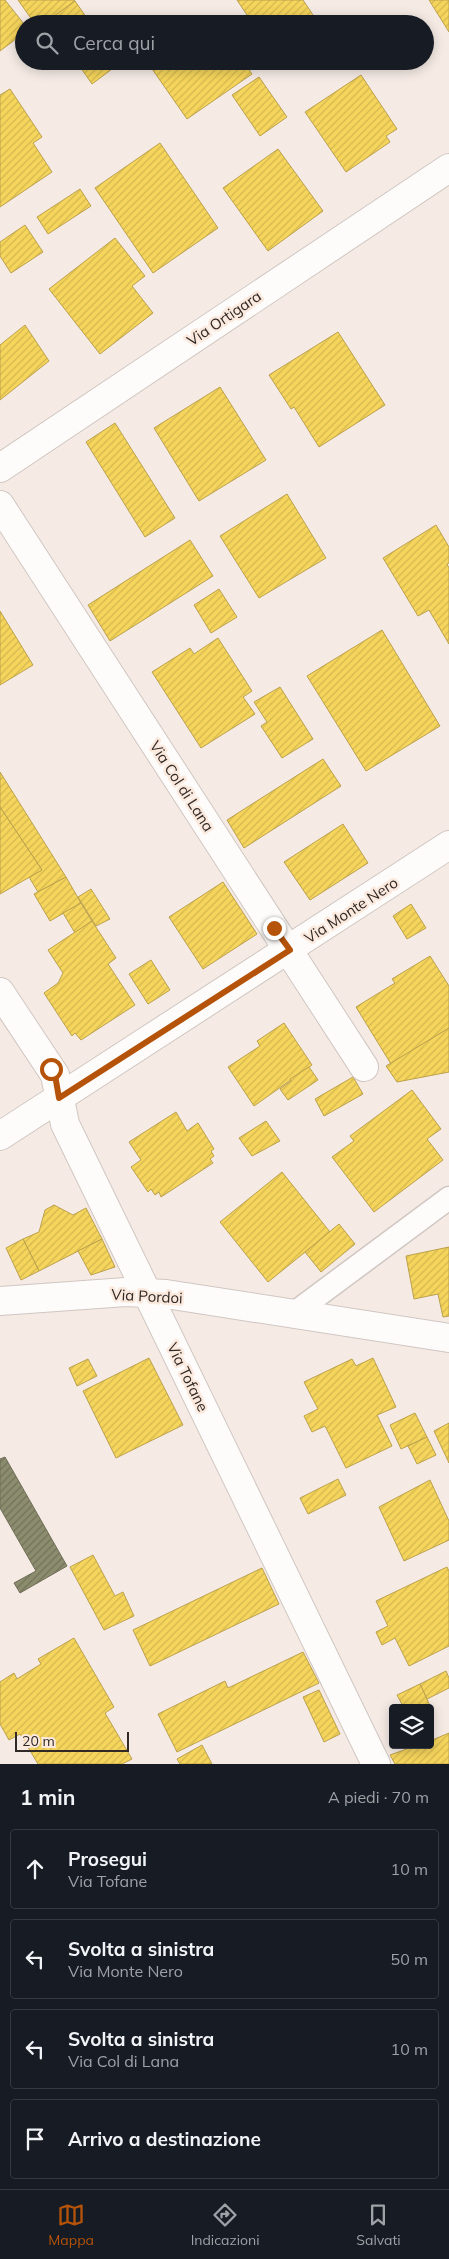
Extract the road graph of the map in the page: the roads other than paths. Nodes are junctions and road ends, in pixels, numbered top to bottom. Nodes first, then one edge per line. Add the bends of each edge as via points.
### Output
1 (449, 168) edge
2 (0, 468) edge
3 (0, 505) edge
4 (449, 846) edge
5 (290, 950) junction
6 (0, 992) edge
7 (364, 1067) dead end
8 (59, 1098) junction
9 (0, 1136) edge
10 (449, 1198) edge
11 (146, 1292) junction
12 (0, 1301) edge
13 (293, 1314) junction
14 (449, 1338) edge
15 (376, 1764) edge

1 - 2 street, Via Ortigara
3 - 5 street, Via Col di Lana
4 - 5 street, Via Monte Nero
5 - 7 street, Via Col di Lana
5 - 8 street, Via Monte Nero
6 - 8 street, Via Tofane via 55,1075
8 - 9 street, Via Monte Nero
8 - 11 street, Via Tofane via 65,1124
10 - 13 lane
11 - 12 street, Via Pordoi
11 - 13 street, Via Pordoi
11 - 15 street, Via Tofane
13 - 14 street, Via Pordoi

